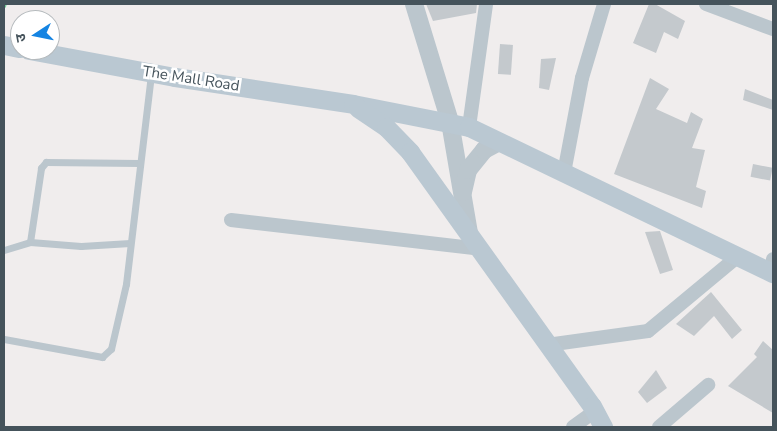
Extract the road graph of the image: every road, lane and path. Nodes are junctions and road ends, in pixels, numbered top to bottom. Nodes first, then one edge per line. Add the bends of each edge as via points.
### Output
1 (414, 4) edge
2 (486, 4) edge
3 (604, 4) edge
4 (706, 4) edge
5 (773, 30) edge
6 (60, 56) edge
7 (151, 73) junction
8 (353, 104) junction
9 (450, 122) junction
10 (469, 127) junction
11 (499, 142) junction
12 (139, 163) junction
13 (564, 173) junction
14 (460, 200) junction
15 (232, 220) dead end
16 (469, 234) junction
17 (30, 242) junction
18 (130, 243) junction
19 (480, 249) junction
20 (4, 250) edge
21 (737, 257) junction
22 (772, 268) edge
23 (4, 339) edge
24 (547, 345) junction
25 (708, 385) dead end
26 (599, 419) edge
27 (573, 427) edge
28 (659, 427) edge

1 - 9 street
2 - 10 street
3 - 13 street via 582,78
4 - 5 street
6 - 7 main road, The Mall Road
7 - 8 main road, The Mall Road
7 - 12 lane
8 - 9 main road, The Mall Road
8 - 16 main road via 386,127 410,152
9 - 10 main road, The Mall Road
9 - 14 street
10 - 11 main road, The Mall Road
11 - 13 main road, The Mall Road
11 - 14 street via 484,150 468,170
12 - 17 lane via 46,162 41,168
12 - 18 lane
13 - 21 main road, The Mall Road
14 - 16 street
15 - 19 street
16 - 19 main road
17 - 18 lane via 80,246
17 - 20 lane
18 - 23 lane via 118,324 107,356
19 - 24 main road
21 - 22 main road, The Mall Road
21 - 24 street via 648,331
24 - 26 main road
25 - 28 street
26 - 27 street

